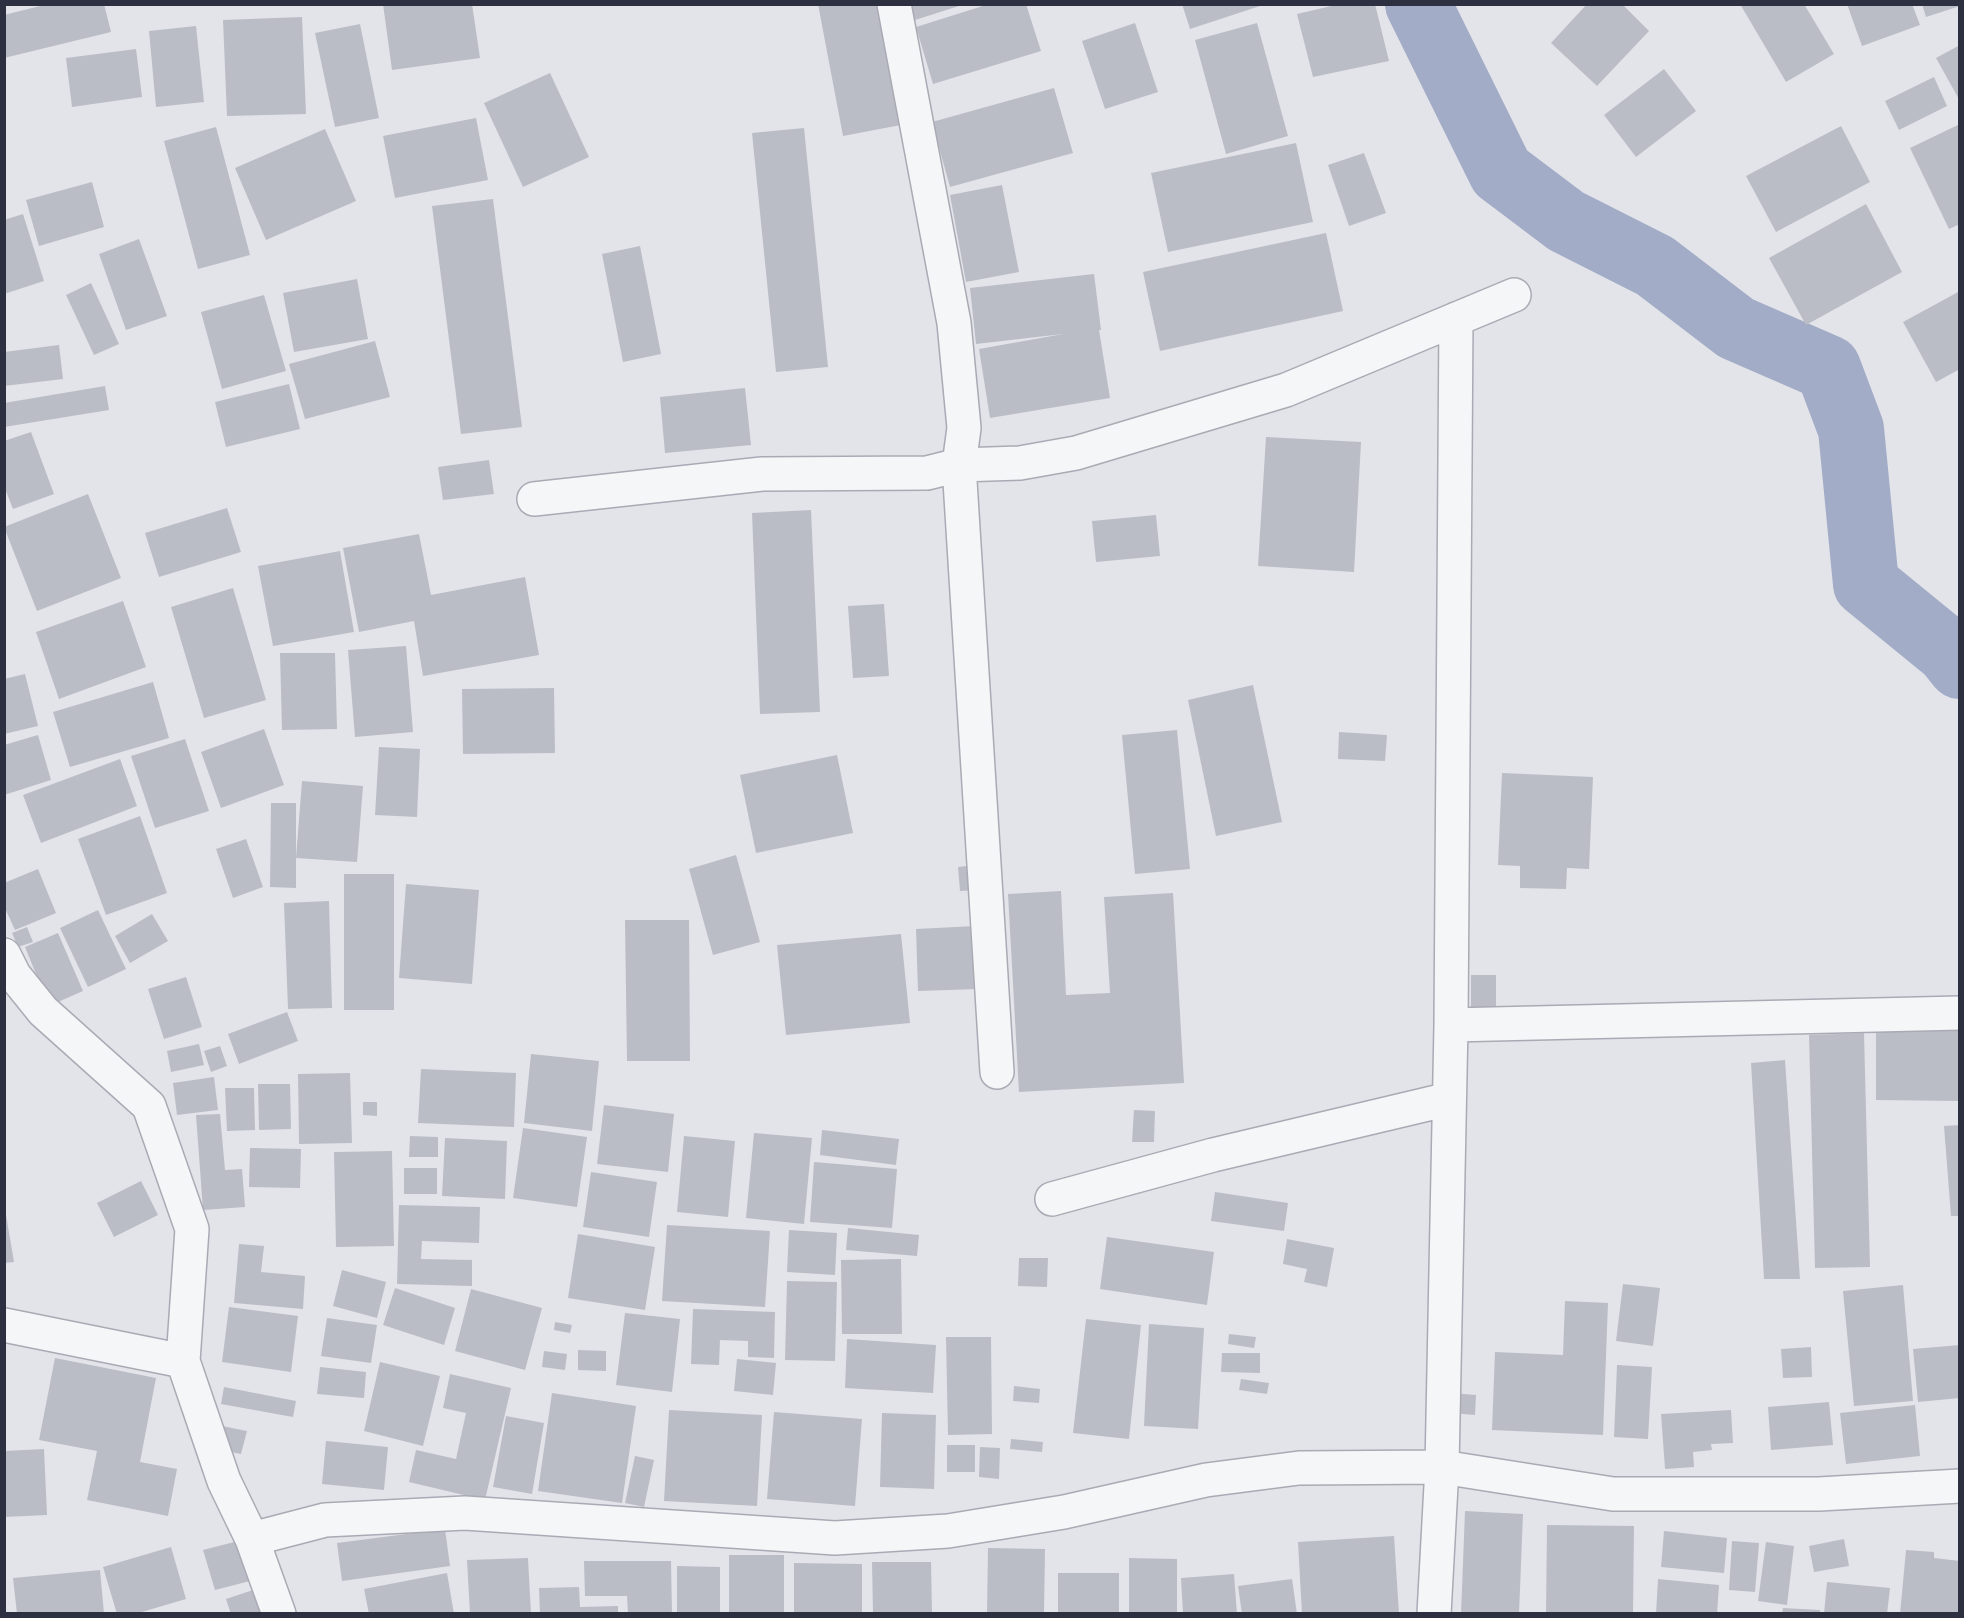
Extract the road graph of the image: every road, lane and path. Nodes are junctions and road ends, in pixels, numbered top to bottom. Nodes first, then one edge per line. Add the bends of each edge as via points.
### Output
1 (894, 4) edge
2 (1514, 295) dead end
3 (1456, 319) junction
4 (959, 465) junction
5 (534, 499) dead end
6 (4, 955) edge
7 (1959, 1013) edge
8 (1451, 1025) junction
9 (997, 1072) dead end
10 (1449, 1099) junction
11 (1052, 1199) dead end
12 (4, 1325) edge
13 (183, 1361) junction
14 (1442, 1467) junction
15 (1959, 1486) edge
16 (252, 1539) junction
17 (279, 1614) edge
18 (1434, 1614) edge

1 - 4 street via 954,323 964,429
2 - 3 street
3 - 4 street via 1286,390 1076,453 1020,463
3 - 8 street
4 - 5 street via 927,473 762,474
4 - 9 street
6 - 13 street via 14,975 43,1011 149,1106 192,1229
7 - 8 street
8 - 10 street
10 - 11 street via 1202,1158
10 - 14 street
12 - 13 street
13 - 16 street via 224,1481
14 - 15 street via 1613,1494 1819,1494
14 - 16 street via 1299,1468 1206,1480 1064,1512 948,1531 835,1538 465,1513 325,1520
14 - 18 street
16 - 17 street

